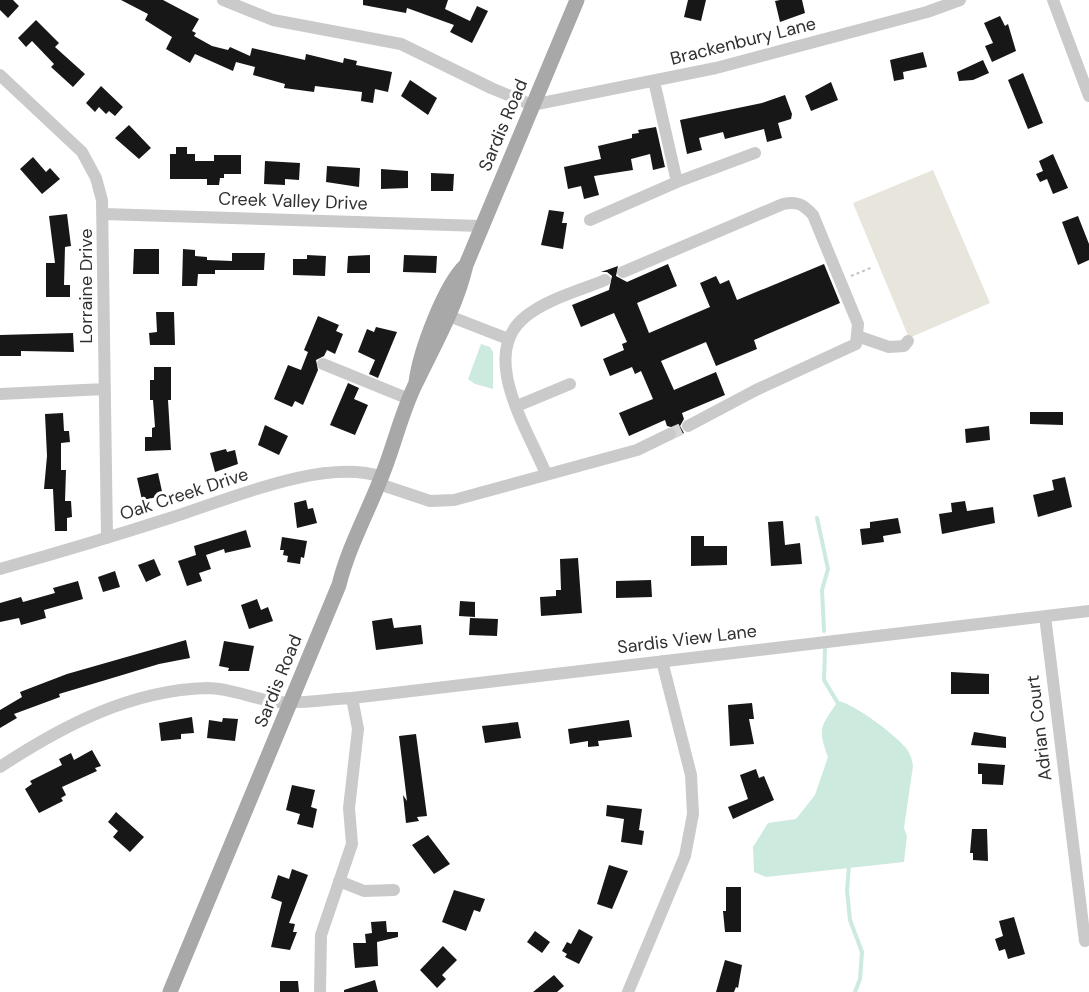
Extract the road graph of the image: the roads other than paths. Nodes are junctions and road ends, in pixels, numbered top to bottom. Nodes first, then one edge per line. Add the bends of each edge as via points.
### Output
1 (223, 0) edge
2 (577, 0) edge
3 (960, 0) edge
4 (1053, 0) edge
5 (0, 75) edge
6 (654, 81) junction
7 (1089, 96) edge
8 (532, 105) junction
9 (754, 153) dead end
10 (677, 182) junction
11 (103, 214) junction
12 (590, 220) dead end
13 (481, 226) junction
14 (465, 265) junction
15 (622, 272) dead end
16 (604, 279) dead end
17 (449, 316) junction
18 (857, 336) junction
19 (508, 339) junction
20 (908, 341) dead end
21 (323, 364) dead end
22 (416, 382) junction
23 (570, 384) dead end
24 (105, 389) junction
25 (0, 394) edge
26 (410, 399) junction
27 (517, 406) junction
28 (688, 426) tunnel mouth
29 (670, 434) tunnel mouth
30 (546, 474) junction
31 (380, 480) junction
32 (107, 538) junction
33 (0, 570) edge
34 (1089, 610) edge
35 (1045, 616) junction
36 (662, 661) junction
37 (352, 698) junction
38 (290, 702) junction
39 (0, 767) edge
40 (339, 881) junction
41 (393, 890) dead end
42 (1085, 941) dead end
43 (170, 992) edge
44 (320, 992) edge
45 (628, 992) edge

1 - 8 street via 273,20 401,44
2 - 8 main road, Sardis Road
3 - 6 street, Brackenbury Lane via 804,45
4 - 7 street
5 - 11 street, Lorraine Drive via 82,152 96,178
6 - 8 street, Brackenbury Lane
6 - 10 street
8 - 13 main road, Sardis Road
9 - 10 street
10 - 12 street
11 - 13 street, Creek Valley Drive
11 - 24 street, Lorraine Drive
13 - 14 main road, Sardis Road
14 - 17 main road, Sardis Road
14 - 22 main road, Sardis Road via 454,276 419,362
15 - 18 street via 783,204 803,204 813,214 858,324
16 - 19 street via 542,306 525,317
17 - 19 street
17 - 22 main road, Sardis Road
18 - 20 street via 889,348 904,346
18 - 28 street via 856,344 847,350 756,390
19 - 27 street via 504,366
21 - 26 street
22 - 26 main road, Sardis Road
23 - 27 street
24 - 25 street
24 - 32 street, Lorraine Drive
26 - 31 main road, Sardis Road
27 - 30 street
29 - 30 street, Oak Creek Drive via 637,450
30 - 31 street, Oak Creek Drive via 437,502
31 - 32 street, Oak Creek Drive via 365,472 349,471 296,479
31 - 38 main road, Sardis Road
32 - 33 street, Oak Creek Drive
34 - 35 street, Sardis View Lane
35 - 36 street, Sardis View Lane
35 - 42 street, Adrian Court
36 - 37 street, Sardis View Lane
36 - 45 street via 691,775 693,814 685,856
37 - 38 street, Sardis View Lane
37 - 40 street via 358,729 349,808 352,844
38 - 39 street, Sardis View Lane via 221,689 170,692 72,723
38 - 43 main road, Sardis Road
40 - 41 street via 364,891
40 - 44 street via 321,935

